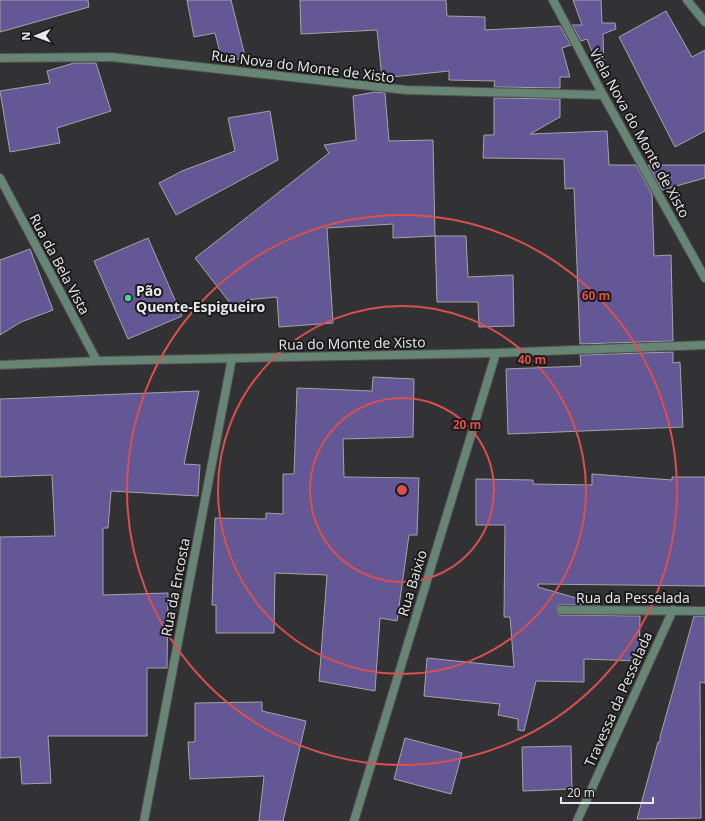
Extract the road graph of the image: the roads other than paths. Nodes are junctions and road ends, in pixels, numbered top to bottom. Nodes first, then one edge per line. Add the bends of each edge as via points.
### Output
1 (553, 0) edge
2 (687, 0) edge
3 (705, 22) edge
4 (0, 58) edge
5 (603, 96) junction
6 (0, 178) edge
7 (705, 278) edge
8 (705, 345) edge
9 (496, 353) junction
10 (232, 358) junction
11 (97, 361) junction
12 (0, 365) edge
13 (561, 610) dead end
14 (673, 610) junction
15 (705, 610) edge
16 (144, 821) edge
17 (354, 821) edge
18 (577, 821) edge

1 - 5 street, Viela Nova do Monte de Xisto
2 - 3 street
4 - 5 street, Rua Nova do Monte de Xisto via 111,57 406,90
5 - 7 street, Viela Nova do Monte de Xisto
6 - 11 street, Rua da Bela Vista
8 - 9 street, Rua do Monte de Xisto
9 - 10 street, Rua do Monte de Xisto
9 - 17 street, Rua Baixio
10 - 11 street, Rua do Monte de Xisto
10 - 16 street, Rua da Encosta
11 - 12 street, Rua do Monte de Xisto
13 - 14 street, Rua da Pesselada
14 - 15 street, Rua da Pesselada
14 - 18 street, Travessa da Pesselada

